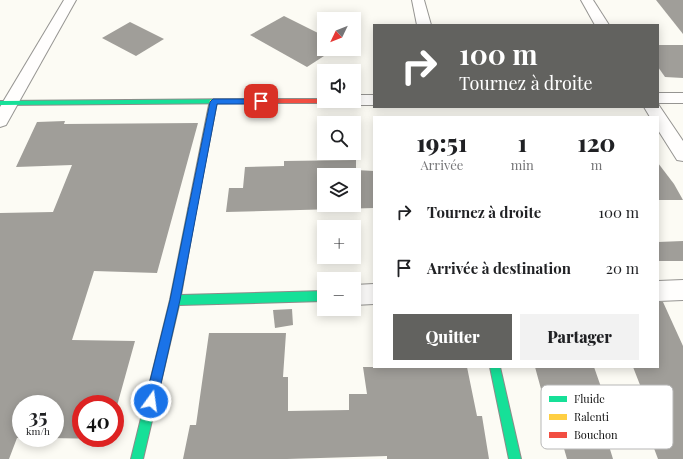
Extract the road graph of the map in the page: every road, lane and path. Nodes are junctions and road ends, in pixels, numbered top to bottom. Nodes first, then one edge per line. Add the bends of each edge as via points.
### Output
1 (70, 0) edge
2 (418, 0) edge
3 (587, 0) edge
4 (424, 24) edge
5 (601, 24) edge
6 (659, 98) edge
7 (683, 98) edge
8 (361, 100) edge
9 (373, 100) edge
10 (317, 101) edge
11 (213, 102) junction
12 (6, 103) edge
13 (659, 118) edge
14 (0, 121) edge
15 (683, 156) edge
16 (683, 290) edge
17 (659, 291) edge
18 (373, 294) edge
19 (361, 295) edge
20 (317, 296) edge
21 (175, 300) junction
22 (495, 368) edge
23 (137, 459) edge
24 (515, 459) edge

1 - 12 street
2 - 4 street
3 - 5 street
6 - 7 street
8 - 9 street
10 - 11 street
11 - 12 street
11 - 21 street
12 - 14 street
13 - 15 street
16 - 17 street
18 - 19 street
20 - 21 street
21 - 23 street
22 - 24 street

